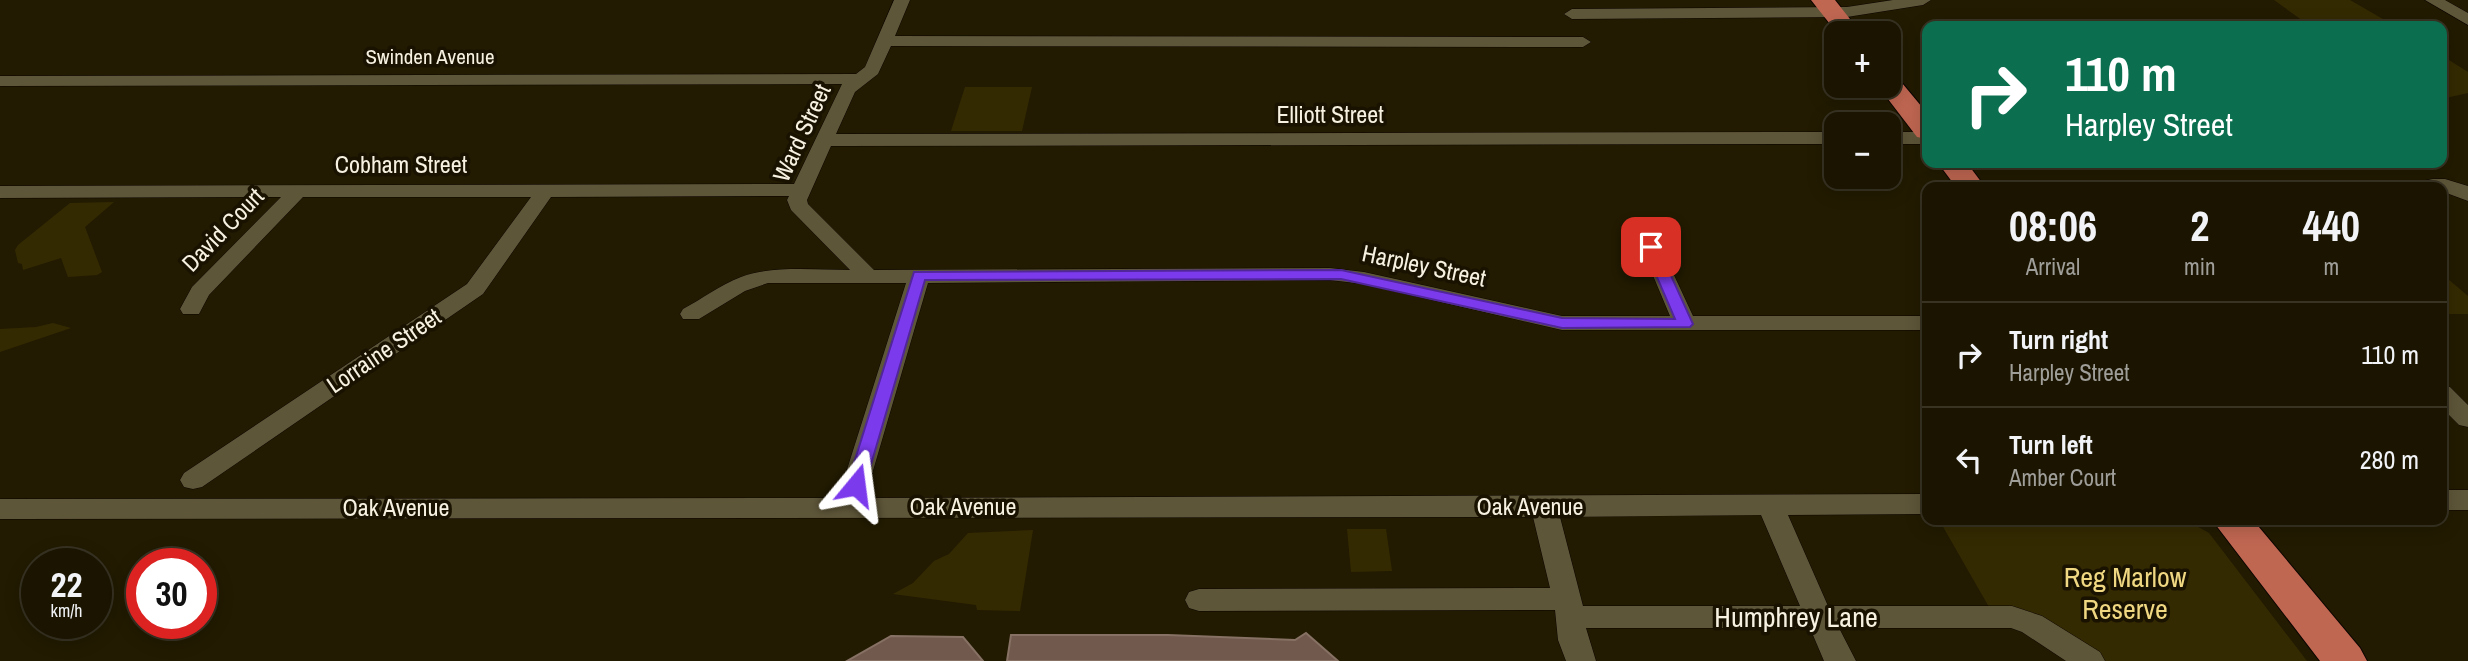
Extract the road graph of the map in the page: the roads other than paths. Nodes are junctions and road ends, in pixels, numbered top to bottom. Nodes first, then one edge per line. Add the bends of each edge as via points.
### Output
1 (902, 0) edge
2 (1923, 0) edge
3 (2433, 0) edge
4 (1828, 6) edge
5 (1569, 7) edge
6 (2465, 16) edge
7 (1840, 21) edge
8 (884, 41) junction
9 (1583, 42) junction
10 (1592, 59) dead end
11 (860, 79) junction
12 (0, 81) edge
13 (1901, 98) edge
14 (1922, 123) edge
15 (1922, 128) edge
16 (1901, 134) edge
17 (1824, 138) edge
18 (824, 140) junction
19 (1956, 168) edge
20 (1967, 182) edge
21 (2447, 185) edge
22 (801, 190) junction
23 (298, 191) junction
24 (545, 191) junction
25 (0, 192) edge
26 (2468, 195) edge
27 (1651, 247) dead end
28 (867, 275) junction
29 (919, 275) junction
30 (191, 309) dead end
31 (691, 314) dead end
32 (1922, 323) edge
33 (1685, 324) junction
34 (2447, 399) edge
35 (2468, 419) edge
36 (194, 480) dead end
37 (2447, 500) edge
38 (2468, 500) edge
39 (1922, 504) edge
40 (1770, 505) junction
41 (849, 506) junction
42 (1544, 507) junction
43 (0, 509) edge
44 (2235, 525) edge
45 (1199, 600) dead end
46 (1569, 608) junction
47 (1818, 616) junction
48 (1581, 661) edge
49 (1841, 661) edge
50 (2090, 661) edge
51 (2345, 661) edge

1 - 8 street, Ward Street
2 - 4 street
3 - 6 street
4 - 5 street
4 - 7 highway
5 - 9 street
8 - 9 street
8 - 11 street, Ward Street via 872,70
9 - 10 street
11 - 12 street, Swinden Avenue
11 - 18 street, Ward Street via 847,89
13 - 14 highway
15 - 16 street
17 - 18 street, Elliott Street
18 - 22 street, Ward Street
19 - 20 highway
21 - 26 street
22 - 24 street, Cobham Street
22 - 28 street, Ward Street via 798,206
23 - 24 street, Cobham Street
23 - 25 street, Cobham Street
23 - 30 street, David Court via 200,292
24 - 36 street, Lorraine Street via 475,289
27 - 33 street
28 - 29 street, Harpley Street
28 - 31 street, Harpley Street via 758,278
29 - 33 street, Harpley Street via 1341,275 1562,323
29 - 41 street
32 - 33 street, Harpley Street
34 - 35 street
37 - 38 street
39 - 40 street, Oak Avenue
40 - 42 street, Oak Avenue
40 - 47 street
41 - 42 street, Oak Avenue
41 - 43 street, Oak Avenue
42 - 46 street
44 - 51 highway
45 - 46 street, Humphrey Lane
46 - 47 street, Humphrey Lane
46 - 48 street
47 - 49 street
47 - 50 street, Humphrey Lane via 2020,618

